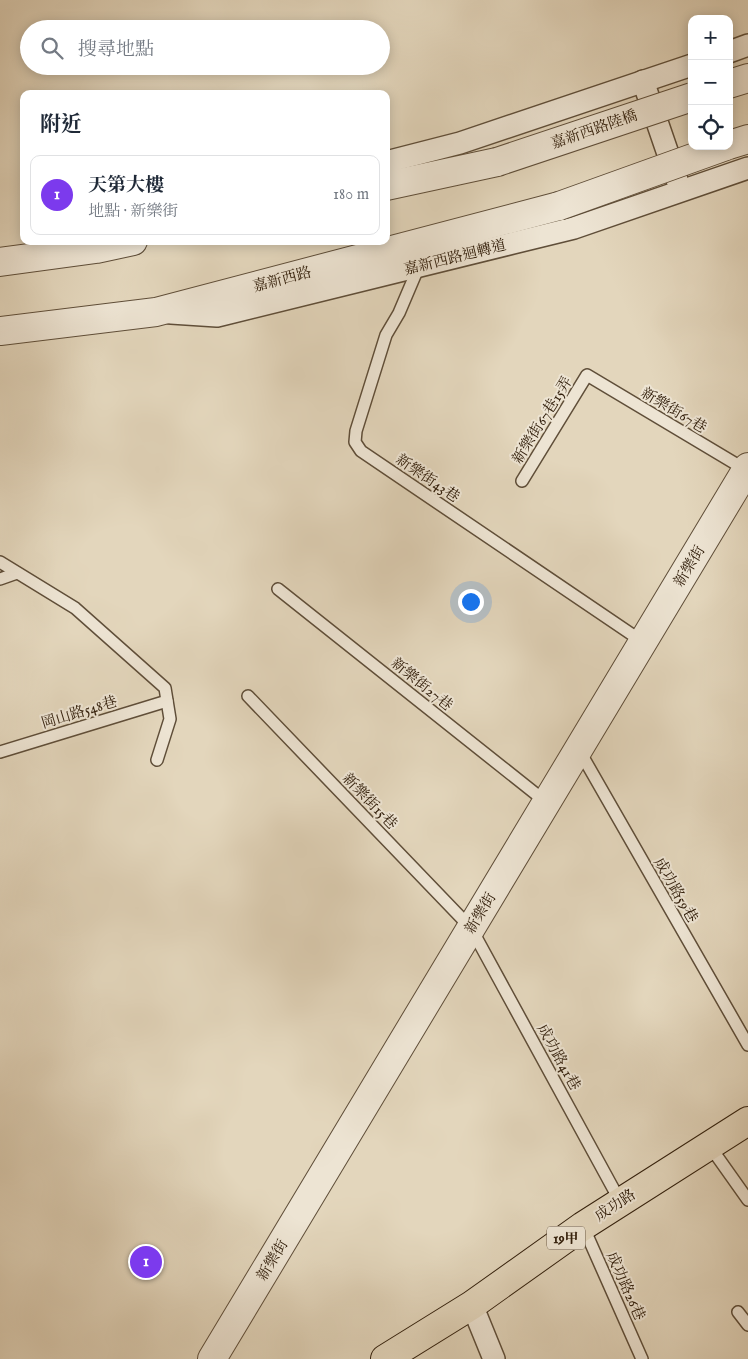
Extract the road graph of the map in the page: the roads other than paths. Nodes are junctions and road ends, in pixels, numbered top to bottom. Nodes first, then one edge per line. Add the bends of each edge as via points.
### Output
1 (748, 46) edge
2 (733, 51) edge
3 (688, 66) edge
4 (748, 78) edge
5 (643, 81) junction
6 (733, 83) edge
7 (688, 98) edge
8 (748, 139) edge
9 (733, 144) edge
10 (717, 150) edge
11 (390, 161) edge
12 (748, 168) edge
13 (390, 185) edge
14 (680, 192) junction
15 (101, 245) edge
16 (0, 262) edge
17 (419, 266) junction
18 (156, 312) junction
19 (0, 331) edge
20 (587, 375) joint
21 (747, 468) edge
22 (522, 481) dead end
23 (0, 562) edge
24 (17, 573) junction
25 (0, 579) edge
26 (278, 589) dead end
27 (643, 642) junction
28 (248, 696) dead end
29 (167, 701) junction
30 (579, 749) junction
31 (0, 752) edge
32 (157, 760) dead end
33 (546, 802) junction
34 (471, 928) junction
35 (748, 1045) edge
36 (748, 1121) edge
37 (709, 1145) junction
38 (748, 1200) edge
39 (620, 1201) junction
40 (583, 1226) junction
41 (472, 1305) junction
42 (738, 1312) dead end
43 (748, 1325) edge
44 (212, 1359) edge
45 (386, 1359) edge
46 (494, 1359) edge
47 (642, 1359) edge

1 - 2 street
3 - 5 street
4 - 6 street
5 - 11 street via 460,144
5 - 14 street
7 - 13 street, 嘉新西路陸橋, bridge via 497,162
8 - 9 street
10 - 18 street, 嘉新西路, bridge via 559,206
12 - 14 street, 嘉新西路迴轉道
14 - 17 street, 嘉新西路迴轉道 via 574,228
15 - 16 street
17 - 18 street, 嘉新西路迴轉道 via 216,316
17 - 27 lane, 新樂街43巷 via 400,313 386,335 355,442 361,451
18 - 19 street, 嘉新西路
20 - 21 lane, 新樂街67巷
20 - 22 lane, 新樂街67巷15弄
21 - 27 street, 新樂街
23 - 24 lane
24 - 25 lane
24 - 29 lane via 75,608 165,688
26 - 33 lane, 新樂街27巷
27 - 30 street, 新樂街
28 - 34 lane, 新樂街15巷
29 - 31 lane, 岡山路548巷
29 - 32 lane via 170,719
30 - 33 street, 新樂街
30 - 35 lane, 成功路59巷
33 - 34 street, 新樂街
34 - 39 lane, 成功路41巷
34 - 44 street, 新樂街
36 - 37 main road, 成功路 / 19甲
37 - 38 lane
37 - 39 main road, 成功路 / 19甲
39 - 40 main road, 成功路 / 19甲
40 - 41 main road, 成功路 / 19甲
40 - 47 lane, 成功路26巷
41 - 45 main road, 成功路 / 19甲
41 - 46 street
42 - 43 lane

